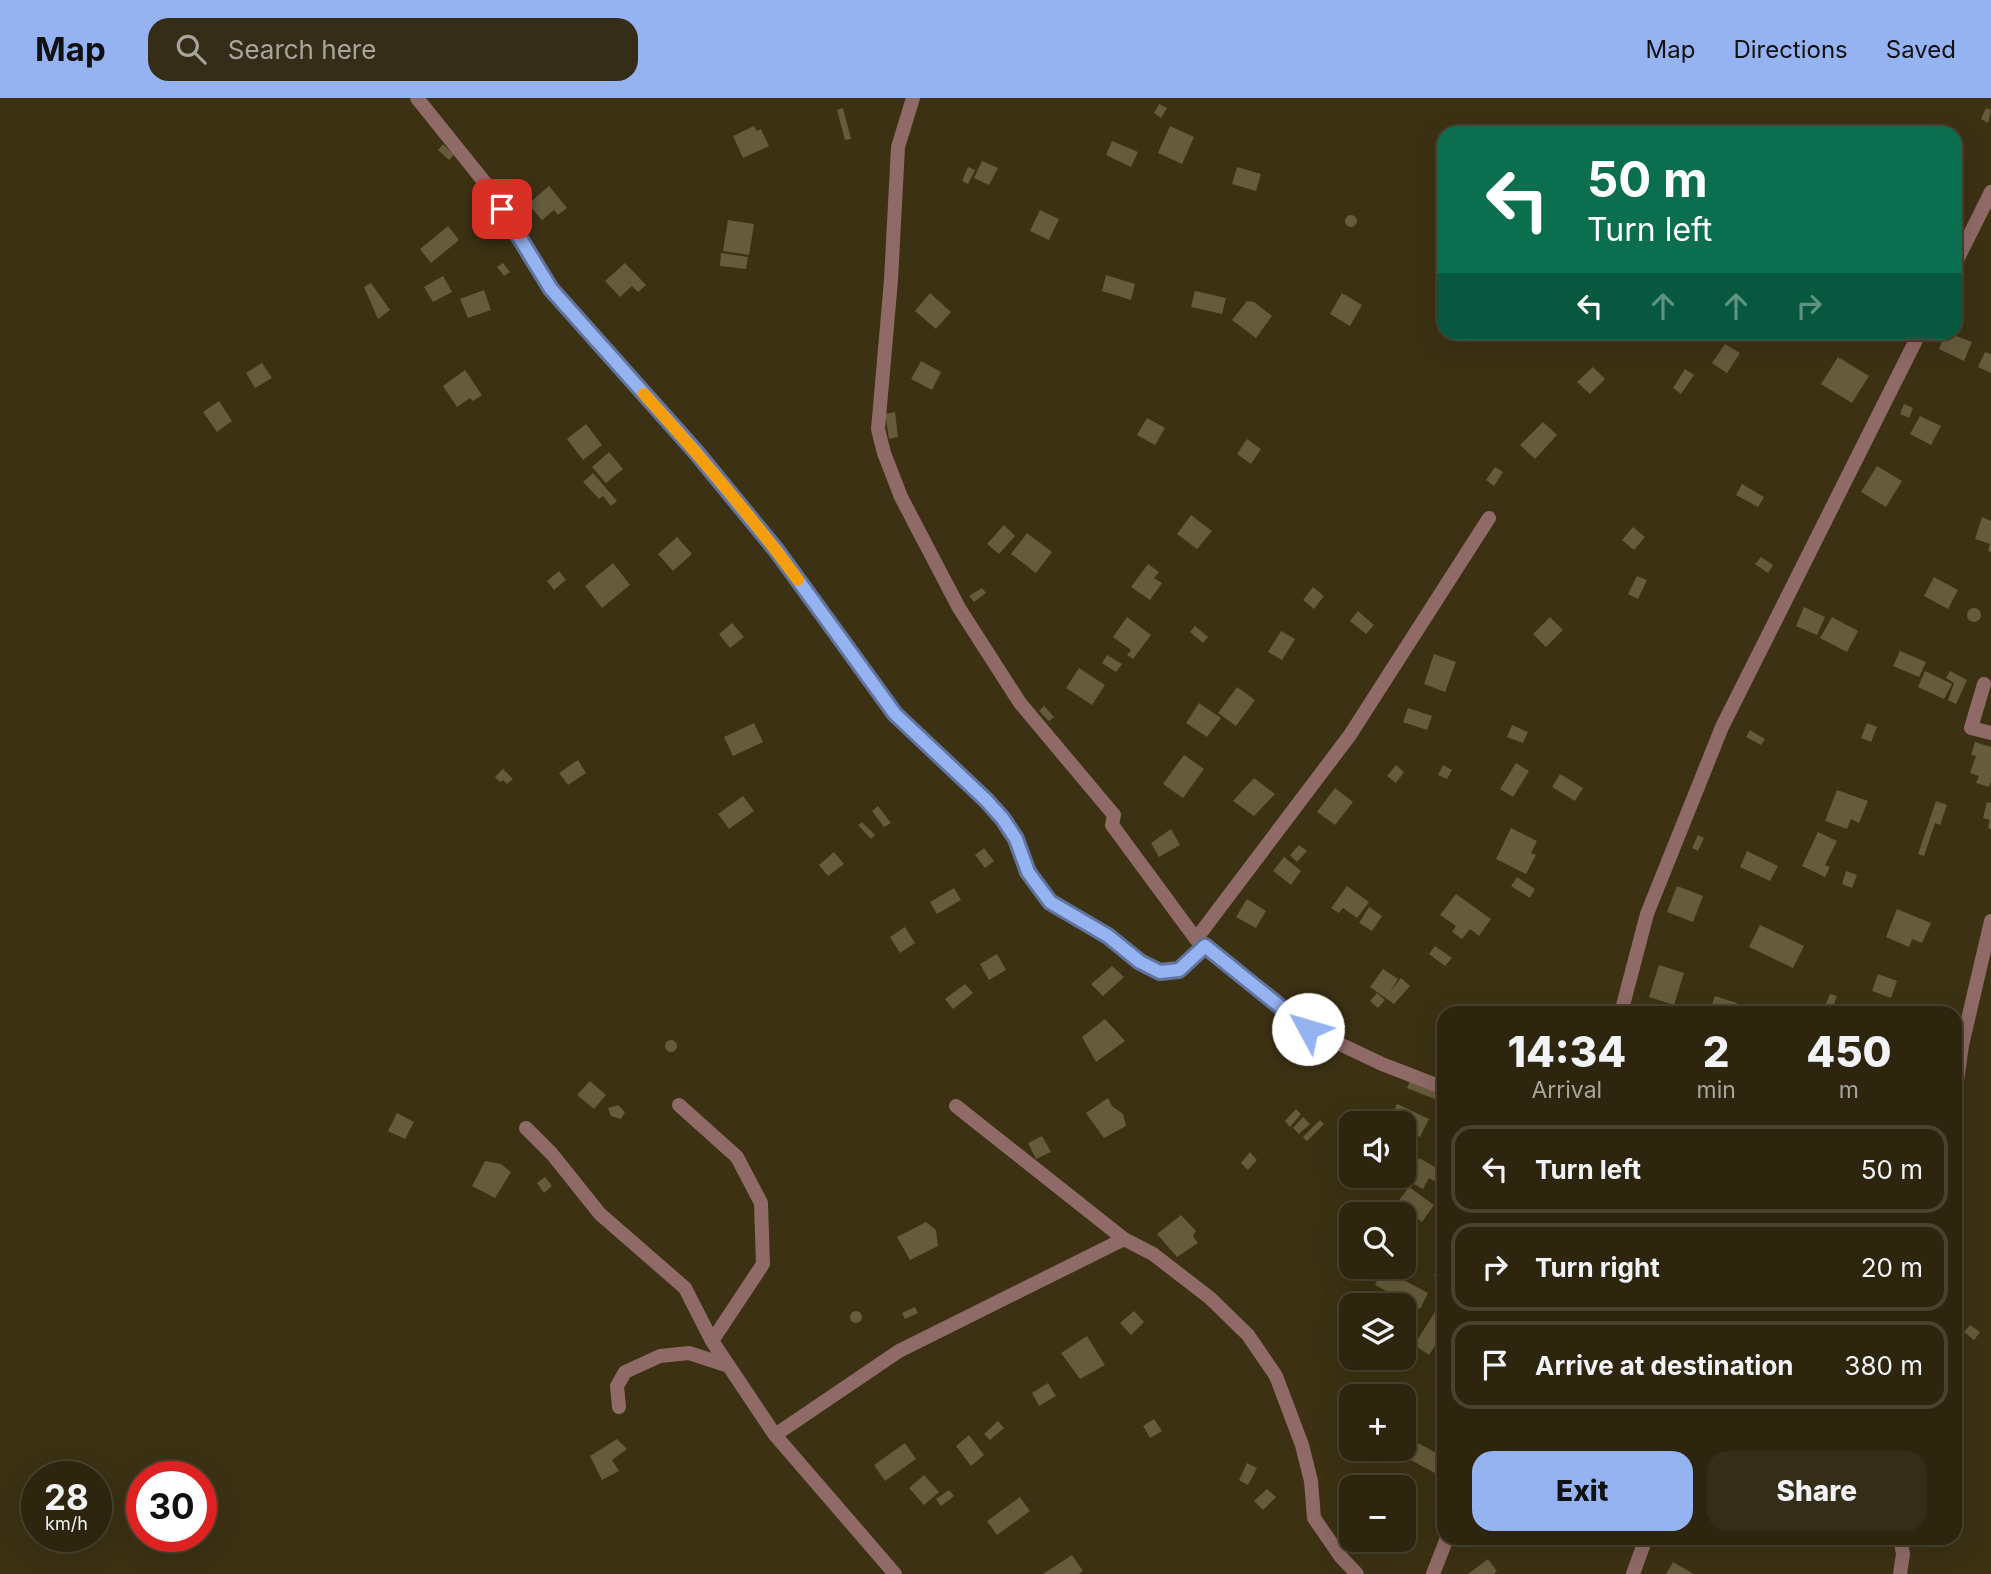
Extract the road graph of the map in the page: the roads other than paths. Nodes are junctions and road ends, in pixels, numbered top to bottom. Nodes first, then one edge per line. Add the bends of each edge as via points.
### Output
1 (417, 98) edge
2 (913, 98) edge
3 (1991, 192) edge
4 (1962, 250) edge
5 (1916, 340) edge
6 (1489, 518) dead end
7 (1984, 684) dead end
8 (1991, 733) edge
9 (1991, 921) edge
10 (1200, 943) junction
11 (1623, 1006) edge
12 (1962, 1045) edge
13 (1437, 1085) edge
14 (679, 1105) dead end
15 (956, 1106) dead end
16 (526, 1128) dead end
17 (1124, 1239) junction
18 (712, 1341) junction
19 (729, 1366) junction
20 (619, 1408) dead end
21 (775, 1435) junction
22 (1444, 1545) edge
23 (1643, 1545) edge
24 (1901, 1545) edge
25 (895, 1574) edge
26 (1357, 1574) edge
27 (1433, 1574) edge
28 (1633, 1574) edge
29 (1899, 1574) edge

1 - 10 street via 490,188 551,289 777,551 895,714 1003,819 1028,872 1050,902 1160,972 1179,970
2 - 10 street via 898,147 878,429 884,453 901,497 960,608 1020,703 1114,815 1112,825
3 - 4 street
5 - 11 street via 1722,727 1647,914
6 - 10 street via 1350,735
7 - 8 street via 1971,728
9 - 12 street
10 - 13 street via 1308,1029
14 - 18 street via 737,1157 761,1203 763,1264
15 - 17 street
16 - 18 street via 600,1214 685,1288
17 - 21 street via 898,1351
17 - 26 street via 1153,1254 1210,1298 1248,1335 1276,1376 1302,1446 1314,1518
18 - 19 street
19 - 20 street via 689,1353 660,1356 625,1372 617,1387
19 - 21 street
21 - 25 street
22 - 27 street
23 - 28 street
24 - 29 street

